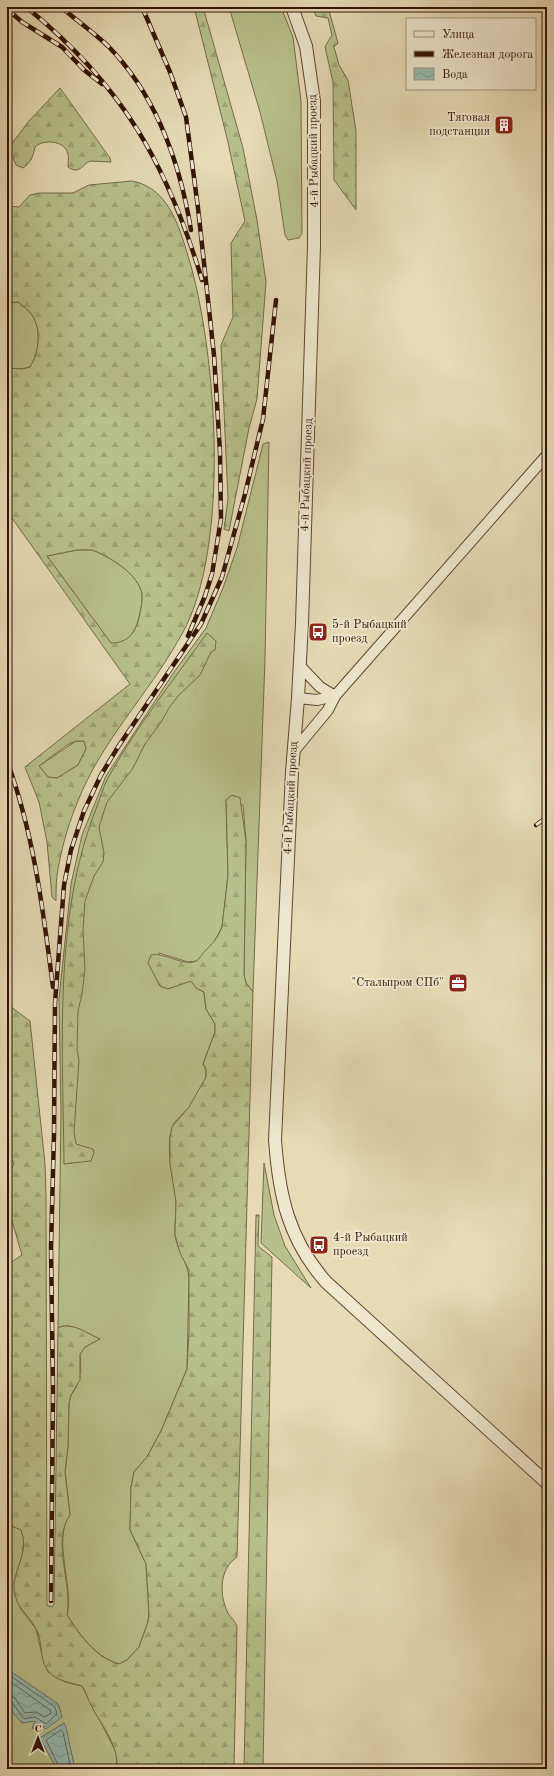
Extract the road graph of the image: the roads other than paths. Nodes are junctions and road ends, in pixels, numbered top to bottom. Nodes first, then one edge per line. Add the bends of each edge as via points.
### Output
1 (292, 7) edge
2 (547, 455) edge
3 (300, 666) junction
4 (335, 696) junction
5 (298, 698) junction
6 (294, 751) junction
7 (547, 1483) edge

1 - 3 street, 4-й Рыбацкий проезд via 306,46 311,70 315,133 314,246
2 - 4 street
3 - 4 street via 320,687
3 - 5 street, 4-й Рыбацкий проезд
4 - 5 street via 317,700
4 - 6 street via 328,710
5 - 6 street, 4-й Рыбацкий проезд
6 - 7 street, 4-й Рыбацкий проезд via 275,1140 279,1184 288,1219 316,1271 341,1297

